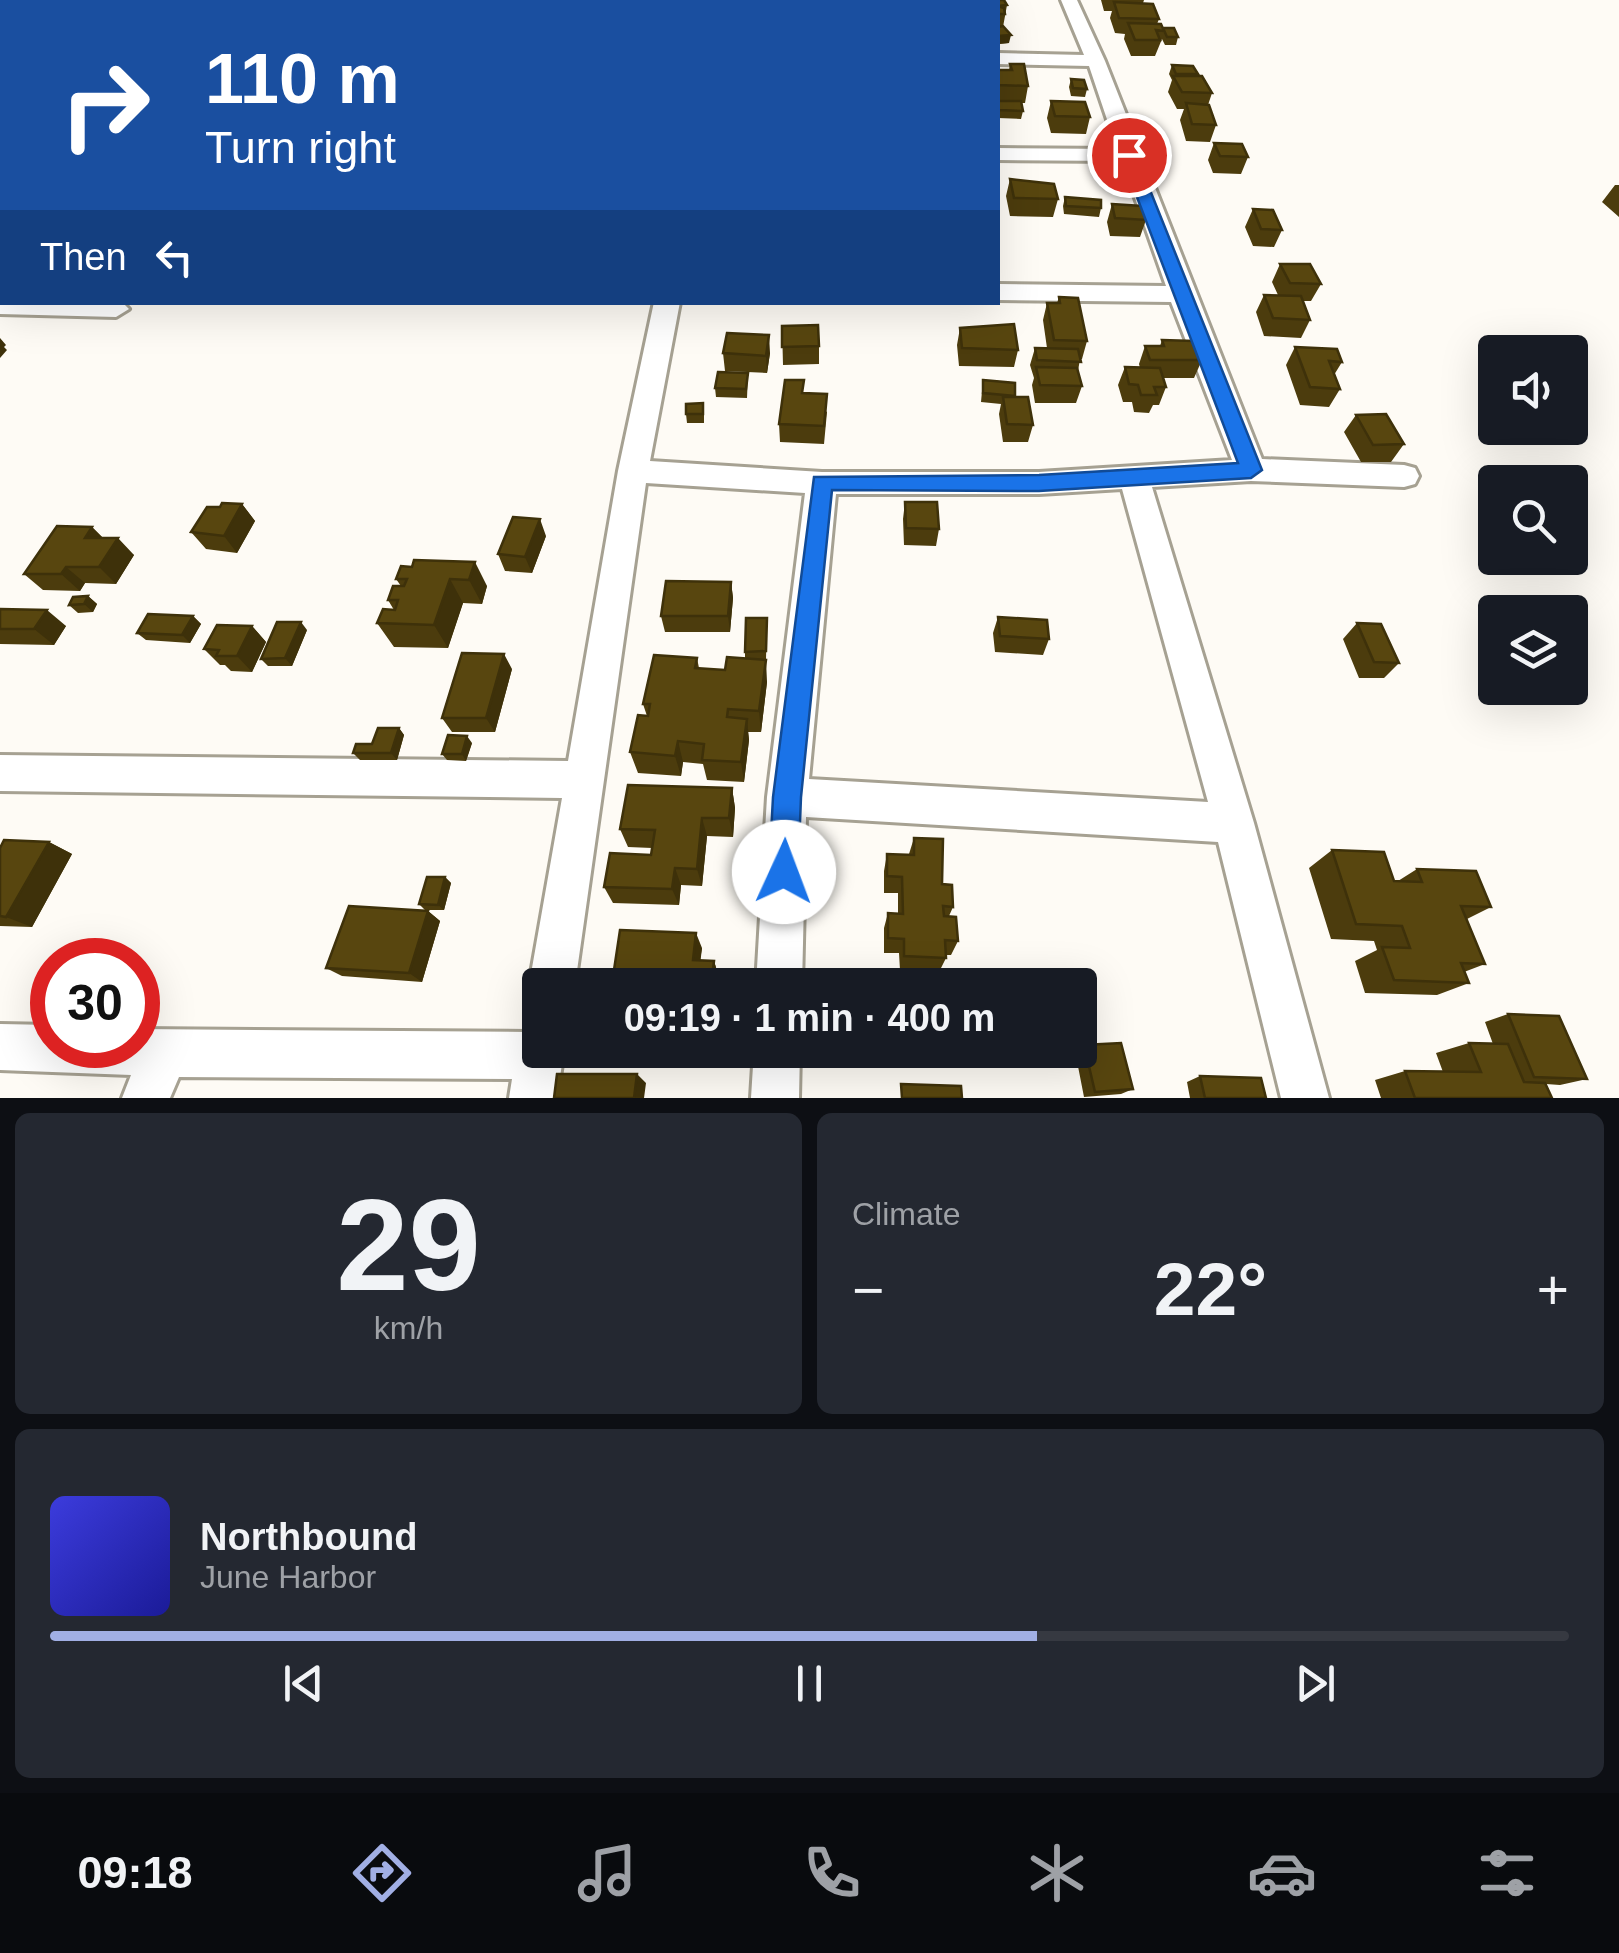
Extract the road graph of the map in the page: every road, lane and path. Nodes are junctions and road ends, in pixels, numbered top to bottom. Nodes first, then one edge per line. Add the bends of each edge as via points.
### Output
1 (1069, 0) edge
2 (1000, 59) edge
3 (1096, 61) junction
4 (1000, 154) edge
5 (1129, 155) junction
6 (1000, 292) edge
7 (1180, 294) junction
8 (665, 305) edge
9 (0, 306) edge
10 (116, 309) dead end
11 (633, 470) junction
12 (1251, 470) junction
13 (1133, 475) junction
14 (1404, 476) dead end
15 (822, 482) junction
16 (0, 773) edge
17 (587, 780) junction
18 (787, 797) junction
19 (1234, 822) junction
20 (555, 968) edge
21 (781, 968) edge
22 (0, 1047) edge
23 (165, 1053) junction
24 (522, 1067) edge
25 (776, 1068) edge
26 (146, 1098) edge
27 (775, 1098) edge
28 (1304, 1098) edge

1 - 3 street
2 - 3 street
3 - 5 street
4 - 5 street
5 - 7 street
6 - 7 street
7 - 12 street
8 - 11 street
9 - 10 street
11 - 15 street
11 - 17 street
12 - 13 street
12 - 14 street
13 - 15 street via 1039,483
13 - 19 street
15 - 18 street
16 - 17 street
17 - 20 street
18 - 19 street
18 - 21 street
19 - 28 street
22 - 23 street
23 - 24 street
23 - 26 street
25 - 27 street

